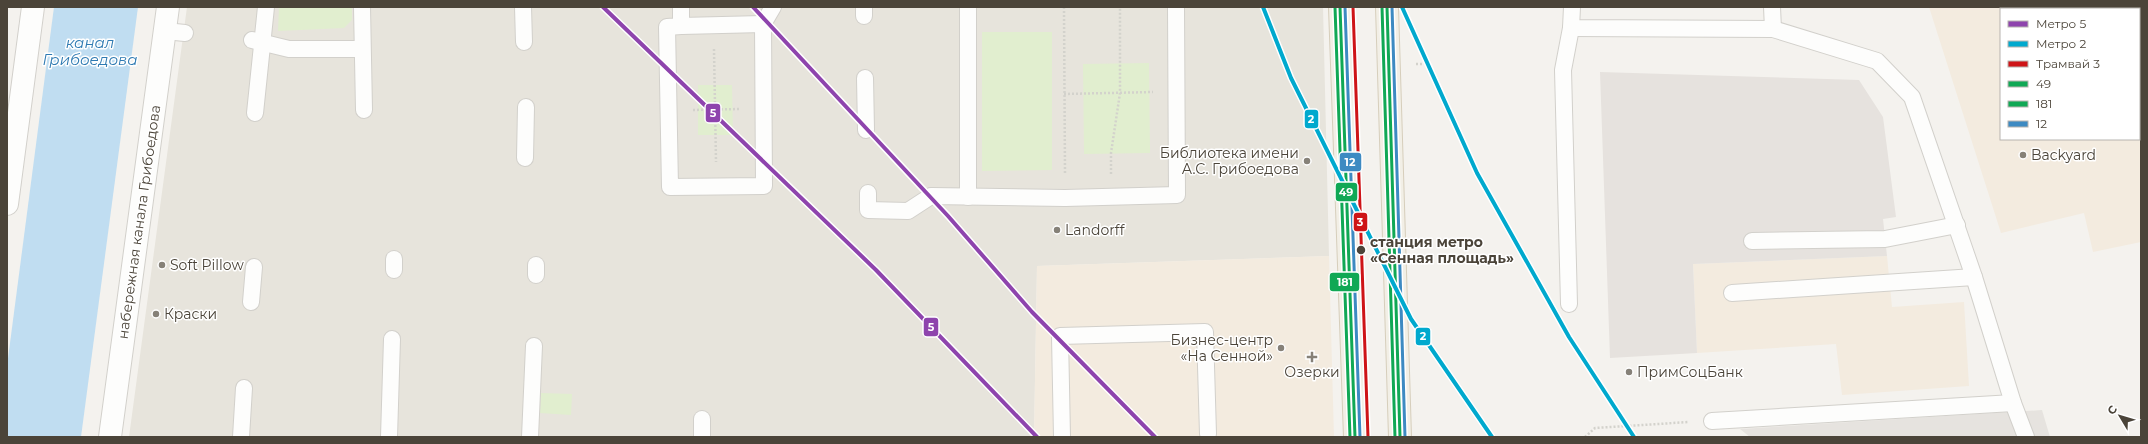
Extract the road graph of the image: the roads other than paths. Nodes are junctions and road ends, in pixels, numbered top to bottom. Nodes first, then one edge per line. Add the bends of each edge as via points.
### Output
1 (33, 7) edge
2 (168, 7) edge
3 (266, 7) edge
4 (362, 7) edge
5 (523, 7) edge
6 (680, 7) edge
7 (773, 7) edge
8 (968, 7) edge
9 (1176, 7) edge
10 (1340, 7) edge
11 (1387, 7) edge
12 (1572, 7) edge
13 (1772, 7) edge
14 (763, 24) junction
15 (681, 26) junction
16 (1571, 28) junction
17 (1773, 29) junction
18 (257, 42) junction
19 (524, 42) dead end
20 (362, 49) junction
21 (865, 78) dead end
22 (526, 107) dead end
23 (364, 110) dead end
24 (255, 113) dead end
25 (866, 130) dead end
26 (525, 158) dead end
27 (868, 193) dead end
28 (968, 197) junction
29 (7, 204) edge
30 (1957, 225) junction
31 (1752, 241) dead end
32 (254, 267) dead end
33 (1974, 277) junction
34 (1732, 293) dead end
35 (251, 302) dead end
36 (1569, 304) dead end
37 (392, 339) dead end
38 (534, 346) dead end
39 (244, 388) dead end
40 (2013, 403) junction
41 (702, 419) dead end
42 (1712, 420) road end
43 (1208, 434) dead end
44 (110, 437) edge
45 (241, 437) edge
46 (389, 437) edge
47 (530, 437) edge
48 (702, 437) edge
49 (1062, 437) edge
50 (1355, 437) edge
51 (1400, 437) edge
52 (2026, 437) edge

1 - 29 street
2 - 44 street, набережная канала Грибоедова via 175,32
3 - 18 lane
4 - 20 lane
5 - 19 lane
6 - 15 lane
7 - 14 lane
8 - 28 lane
9 - 28 lane via 1177,195
10 - 50 main road
11 - 51 main road
12 - 16 lane
13 - 17 lane
14 - 15 lane
14 - 15 lane via 764,186 670,187 667,27
16 - 17 lane
16 - 36 lane via 1563,70
17 - 30 lane via 1878,61 1912,98
18 - 20 lane via 289,49
18 - 24 lane
20 - 23 lane
21 - 25 lane
22 - 26 lane
27 - 28 lane via 868,210 908,211 931,196
30 - 31 lane via 1885,239
30 - 33 lane
32 - 35 lane
33 - 34 lane
33 - 40 lane
37 - 46 lane
38 - 47 lane
39 - 45 lane
40 - 42 lane
40 - 52 lane
41 - 48 lane
43 - 49 lane via 1205,332 1060,336

